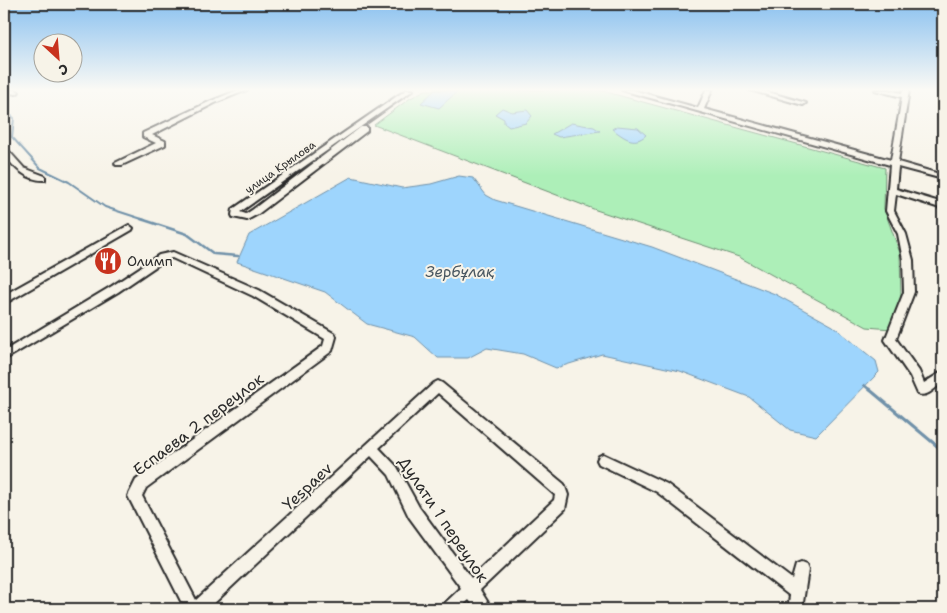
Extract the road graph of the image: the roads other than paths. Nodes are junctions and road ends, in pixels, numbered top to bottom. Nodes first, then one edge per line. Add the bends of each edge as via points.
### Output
1 (179, 119) edge
2 (369, 119) edge
3 (732, 119) edge
4 (902, 119) edge
5 (364, 129) dead end
6 (4, 151) edge
7 (119, 163) dead end
8 (894, 163) junction
9 (943, 177) edge
10 (42, 178) dead end
11 (892, 190) junction
12 (943, 206) edge
13 (128, 228) dead end
14 (4, 300) edge
15 (4, 356) edge
16 (943, 376) edge
17 (372, 449) junction
18 (602, 460) dead end
19 (801, 570) dead end
20 (470, 588) junction
21 (798, 592) junction
22 (193, 609) edge
23 (197, 609) edge
24 (449, 609) edge
25 (485, 609) edge
26 (795, 609) edge

1 - 7 street via 146,135 162,143
2 - 5 street, улица Крылова via 236,211 238,217 247,217 255,212
3 - 8 street
4 - 8 street
6 - 10 street via 21,170
8 - 9 street
8 - 11 street
11 - 12 street
11 - 16 street via 890,211 902,234 908,260 909,292 890,340 915,374 922,391
13 - 14 street
15 - 22 street, Еспаева 2 переулок via 115,290 162,257 173,255 256,293 331,337 328,348 140,484 135,496
17 - 20 street, Дулати 1 переулок via 393,471 414,512
17 - 20 street, Yespaev via 438,386 559,488 562,495 560,504
17 - 23 street, Yespaev
18 - 21 street via 662,488
19 - 21 street
20 - 24 street
20 - 25 street, Дулати 1 переулок
21 - 26 street

